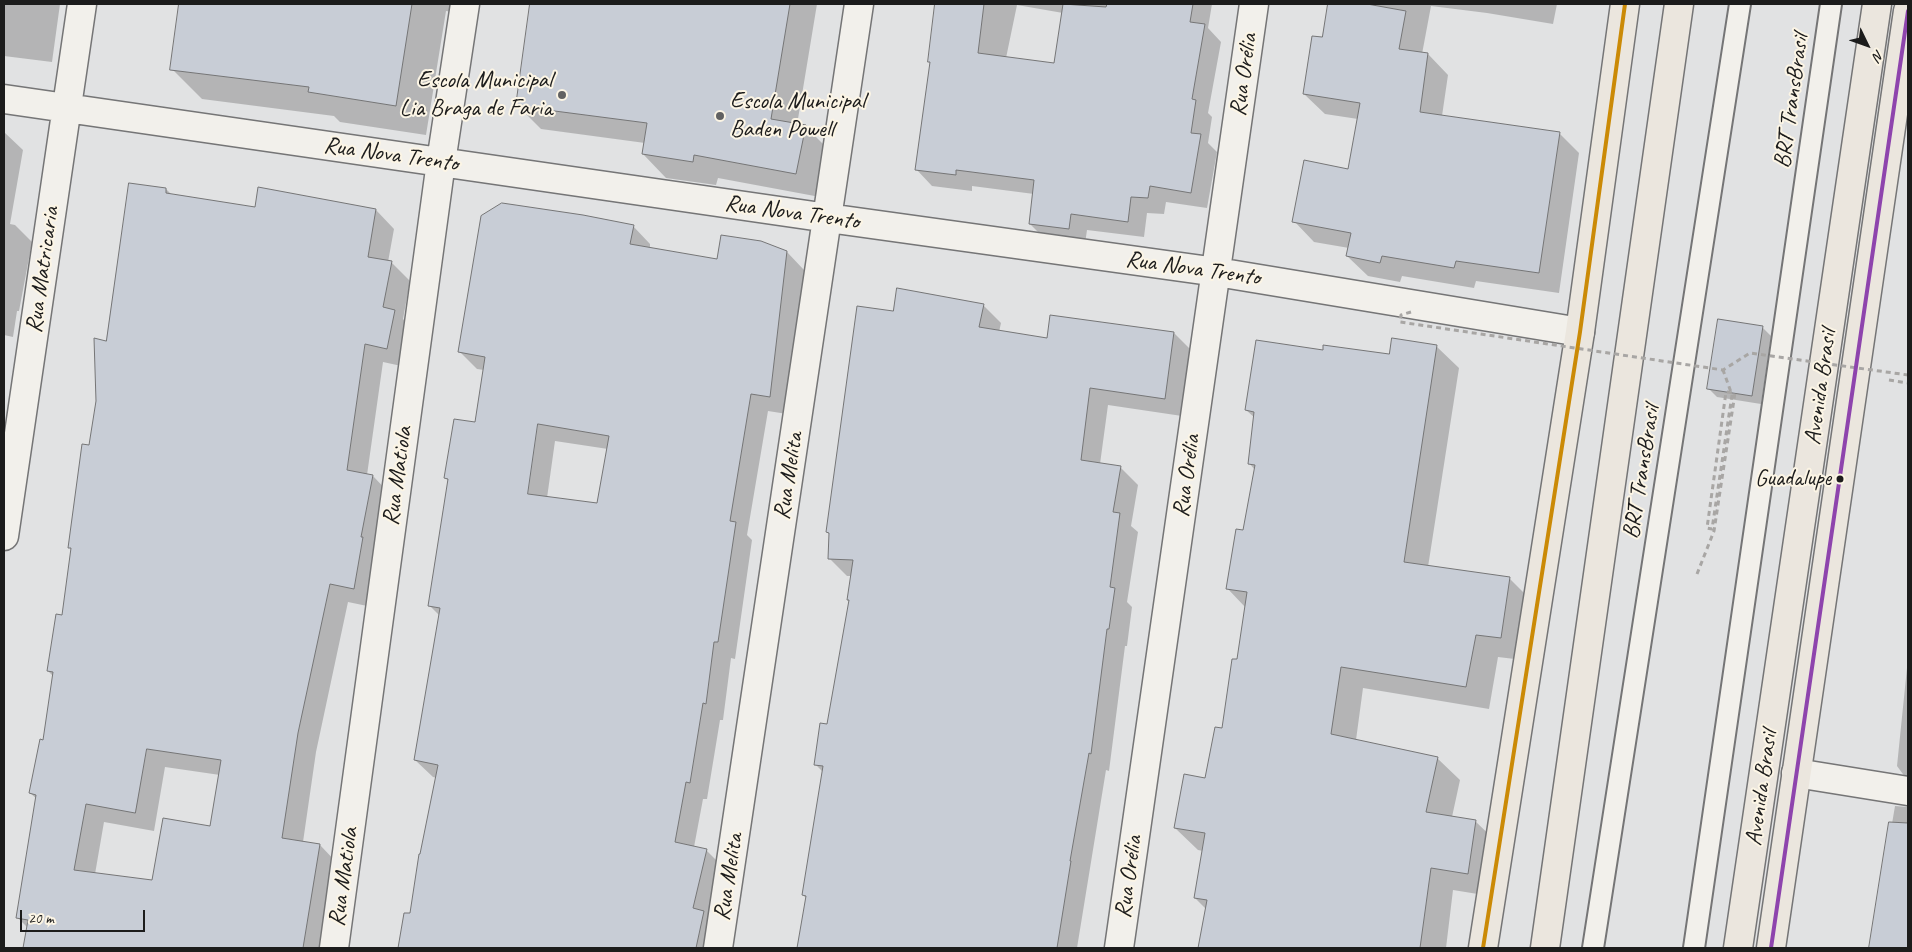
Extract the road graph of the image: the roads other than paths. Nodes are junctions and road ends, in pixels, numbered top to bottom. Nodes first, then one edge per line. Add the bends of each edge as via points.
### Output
1 (82, 4) edge
2 (465, 4) edge
3 (859, 4) edge
4 (1254, 4) edge
5 (1624, 4) edge
6 (1679, 4) edge
7 (1740, 4) edge
8 (1831, 4) edge
9 (1877, 4) edge
10 (1908, 11) edge
11 (4, 98) edge
12 (66, 107) junction
13 (441, 162) junction
14 (828, 218) junction
15 (1217, 272) junction
16 (1580, 332) junction
17 (8, 476) edge
18 (4, 536) edge
19 (1796, 773) junction
20 (1908, 791) edge
21 (334, 948) edge
22 (718, 948) edge
23 (1119, 948) edge
24 (1483, 948) edge
25 (1545, 948) edge
26 (1593, 948) edge
27 (1694, 948) edge
28 (1738, 948) edge
29 (1770, 948) edge

1 - 12 street, Rua Matricaria
2 - 13 street, Rua Matiola
3 - 14 street, Rua Melita
4 - 15 street, Rua Orélia
5 - 16 main road
6 - 25 main road
7 - 26 lane, BRT TransBrasil
8 - 27 lane, BRT TransBrasil
9 - 28 main road, Avenida Brasil
10 - 19 main road, Avenida Brasil
11 - 12 street, Rua Nova Trento
12 - 13 street, Rua Nova Trento
12 - 17 street, Rua Matricaria
13 - 14 street, Rua Nova Trento
13 - 21 street, Rua Matiola
14 - 15 street, Rua Nova Trento
14 - 22 street, Rua Melita
15 - 16 street, Rua Nova Trento
15 - 23 street, Rua Orélia
16 - 24 main road
17 - 18 street, Rua Matricaria
19 - 20 street
19 - 29 main road, Avenida Brasil

